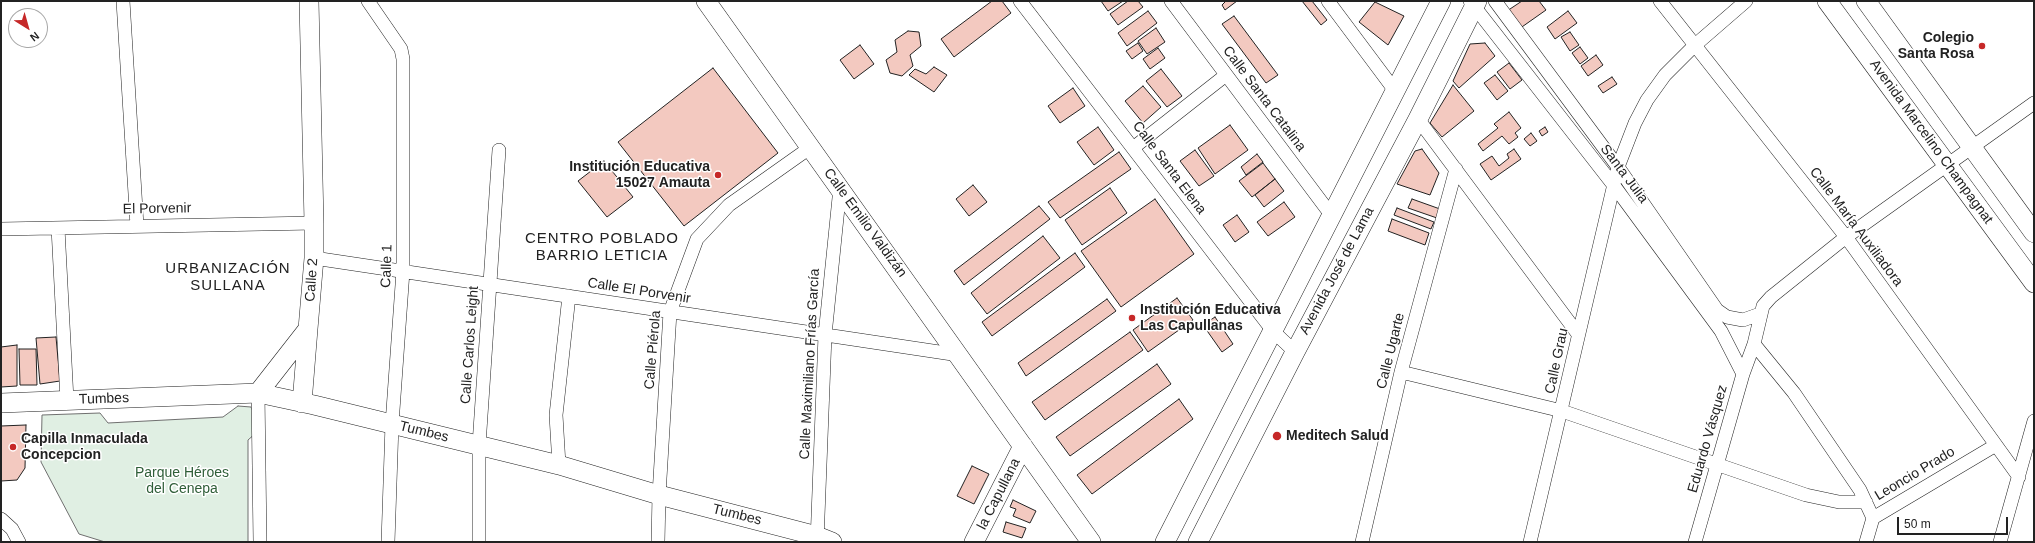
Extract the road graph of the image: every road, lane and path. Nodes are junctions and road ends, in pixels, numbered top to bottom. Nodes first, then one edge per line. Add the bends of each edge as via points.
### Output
1 (123, 1) edge
2 (309, 1) edge
3 (368, 1) edge
4 (706, 1) edge
5 (1020, 1) edge
6 (1170, 1) edge
7 (1328, 1) edge
8 (1441, 1) edge
9 (1495, 1) edge
10 (1660, 1) edge
11 (1746, 1) edge
12 (1827, 1) edge
13 (1866, 1) edge
14 (1473, 3) edge
15 (1694, 46) junction
16 (1226, 76) junction
17 (1396, 92) junction
18 (2034, 103) edge
19 (1418, 119) junction
20 (811, 147) junction
21 (1134, 148) junction
22 (1971, 149) junction
23 (499, 150) dead end
24 (1947, 165) junction
25 (1618, 167) junction
26 (1456, 169) junction
27 (1615, 187) junction
28 (840, 188) junction
29 (1332, 216) junction
30 (314, 223) junction
31 (138, 226) junction
32 (58, 228) junction
33 (1, 229) edge
34 (2034, 233) edge
35 (1846, 237) junction
36 (314, 258) junction
37 (404, 271) junction
38 (491, 284) junction
39 (2034, 284) edge
40 (569, 296) junction
41 (670, 312) junction
42 (1760, 314) junction
43 (308, 329) junction
44 (1273, 331) junction
45 (1578, 334) junction
46 (826, 335) junction
47 (1754, 344) junction
48 (1295, 352) junction
49 (959, 355) junction
50 (1401, 372) junction
51 (1743, 374) junction
52 (258, 393) junction
53 (67, 400) junction
54 (3, 403) edge
55 (302, 403) junction
56 (1562, 411) junction
57 (2034, 421) edge
58 (392, 424) junction
59 (479, 445) junction
60 (1996, 445) junction
61 (1023, 446) junction
62 (559, 465) junction
63 (1718, 466) junction
64 (2019, 477) junction
65 (659, 495) junction
66 (1866, 502) junction
67 (1873, 518) junction
68 (1, 519) edge
69 (822, 540) edge
70 (18, 542) edge
71 (260, 542) edge
72 (388, 542) edge
73 (479, 542) edge
74 (658, 542) edge
75 (974, 542) edge
76 (1091, 542) edge
77 (1165, 542) edge
78 (1198, 542) edge
79 (1362, 542) edge
80 (1530, 542) edge
81 (1695, 542) edge
82 (1866, 542) edge
83 (2000, 542) edge

1 - 31 street
2 - 30 street, Calle 2
3 - 37 street, Calle 1 via 398,44 403,58
4 - 20 street, Calle Emilio Valdizán
5 - 21 street, Calle Santa Elena
6 - 16 street, Calle Santa Catalina
7 - 17 street
8 - 17 street, Avenida José de Lama
9 - 25 street, Santa Julia
10 - 15 street, Calle María Auxiliadora
11 - 15 street, Calle Grau
12 - 24 street, Avenida Marcelino Champagnat
13 - 22 street, Avenida Marcelino Champagnat
14 - 19 street, Avenida José de Lama
14 - 27 street, Santa Julia
15 - 25 street, Calle Grau via 1665,75 1647,100
15 - 35 street, Calle María Auxiliadora
16 - 21 street
16 - 29 street, Calle Santa Catalina
17 - 29 street, Avenida José de Lama
18 - 22 street
19 - 26 street
19 - 48 street, Avenida José de Lama
20 - 28 street, Calle Emilio Valdizán
20 - 41 street, Calle Piérola via 729,204 698,239
21 - 44 street, Calle Santa Elena
22 - 24 street
22 - 34 street, Avenida Marcelino Champagnat
23 - 38 street, Calle Carlos Leight
24 - 35 street
24 - 39 street, Avenida Marcelino Champagnat
25 - 27 street, Calle Grau
25 - 42 street, Santa Julia via 1717,310 1727,317 1743,320
26 - 45 street
26 - 50 street, Calle Ugarte
27 - 45 street, Calle Grau
27 - 51 street, Santa Julia via 1721,331
28 - 46 street, Calle Maximiliano Frías García
28 - 49 street, Calle Emilio Valdizán
29 - 44 street, Avenida José de Lama
30 - 31 street, El Porvenir
30 - 36 street, Calle 2
31 - 32 street, El Porvenir
32 - 33 street, El Porvenir
32 - 53 street
35 - 42 street via 1771,297
35 - 60 street, Calle María Auxiliadora
36 - 37 street, Calle El Porvenir
36 - 43 street, Calle 2
37 - 38 street, Calle El Porvenir
37 - 58 street, Calle 1
38 - 40 street, Calle El Porvenir
38 - 59 street, Calle Carlos Leight
40 - 41 street, Calle El Porvenir
40 - 62 street via 556,415
41 - 46 street, Calle El Porvenir
41 - 65 street, Calle Piérola
42 - 47 street, Eduardo Vásquez
43 - 52 street
43 - 55 street, Calle 2
44 - 48 street, Calle Santa Elena
44 - 77 street, Avenida José de Lama
45 - 56 street, Calle Grau
46 - 49 street, Calle El Porvenir
46 - 69 street, Calle Maximiliano Frías García
47 - 51 street, Eduardo Vásquez
47 - 66 street via 1794,393
48 - 78 street, Avenida José de Lama
49 - 61 street, Calle Emilio Valdizán
50 - 56 street
50 - 79 street, Calle Ugarte
51 - 63 street, Eduardo Vásquez
52 - 53 street, Tumbes
52 - 55 street, Tumbes
52 - 71 street
53 - 54 street, Tumbes
55 - 58 street, Tumbes
56 - 63 street
56 - 80 street, Calle Grau
57 - 64 street
58 - 59 street, Tumbes
58 - 72 street, Calle 1
59 - 62 street, Tumbes
59 - 73 street, Calle Carlos Leight
60 - 64 street, Calle María Auxiliadora
60 - 67 street, Leoncio Prado
61 - 75 street, la Capullana
61 - 76 street, Calle Emilio Valdizán
62 - 65 street, Tumbes
63 - 66 street via 1806,495 1839,502
63 - 81 street, Eduardo Vásquez
64 - 83 street
65 - 69 street, Tumbes
65 - 74 street, Calle Piérola
66 - 67 street
67 - 82 street, Leoncio Prado
68 - 70 street via 12,530

